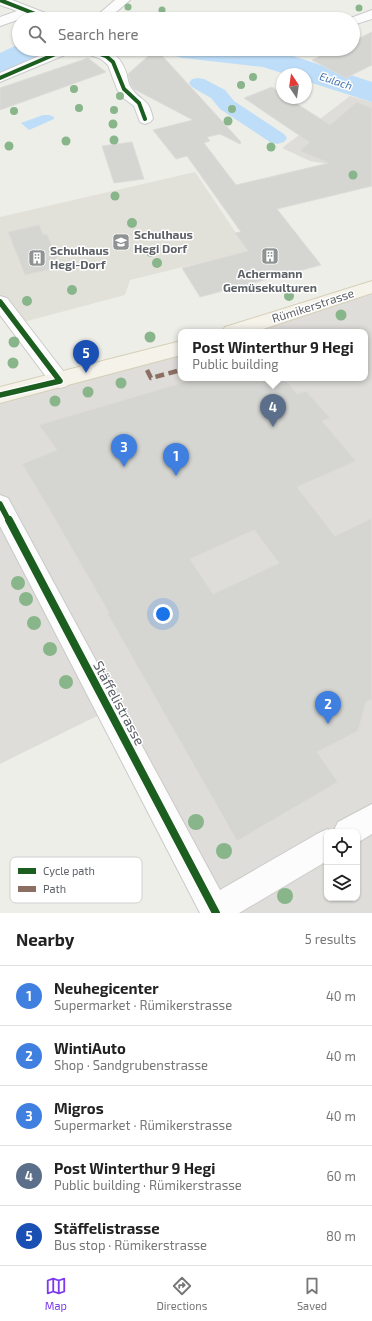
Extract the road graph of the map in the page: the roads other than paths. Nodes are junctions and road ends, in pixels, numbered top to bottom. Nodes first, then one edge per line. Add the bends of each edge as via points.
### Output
1 (0, 0) edge
2 (123, 0) edge
3 (28, 12) edge
4 (108, 12) edge
5 (372, 14) edge
6 (12, 18) edge
7 (360, 18) edge
8 (0, 22) edge
9 (51, 56) edge
10 (107, 56) edge
11 (0, 78) edge
12 (145, 119) dead end
13 (372, 287) edge
14 (0, 302) edge
15 (241, 329) edge
16 (178, 349) edge
17 (60, 381) junction
18 (0, 396) edge
19 (0, 504) edge
20 (372, 818) edge
21 (353, 829) edge
22 (324, 846) edge
23 (216, 912) edge

1 - 3 street
2 - 4 street
5 - 7 street
6 - 8 street
9 - 11 street
10 - 12 street via 114,61 124,90 140,103
13 - 15 main road, Rümikerstrasse
14 - 17 street
16 - 17 main road
17 - 18 main road
19 - 23 street, Stäffelistrasse
20 - 21 street
22 - 23 street

